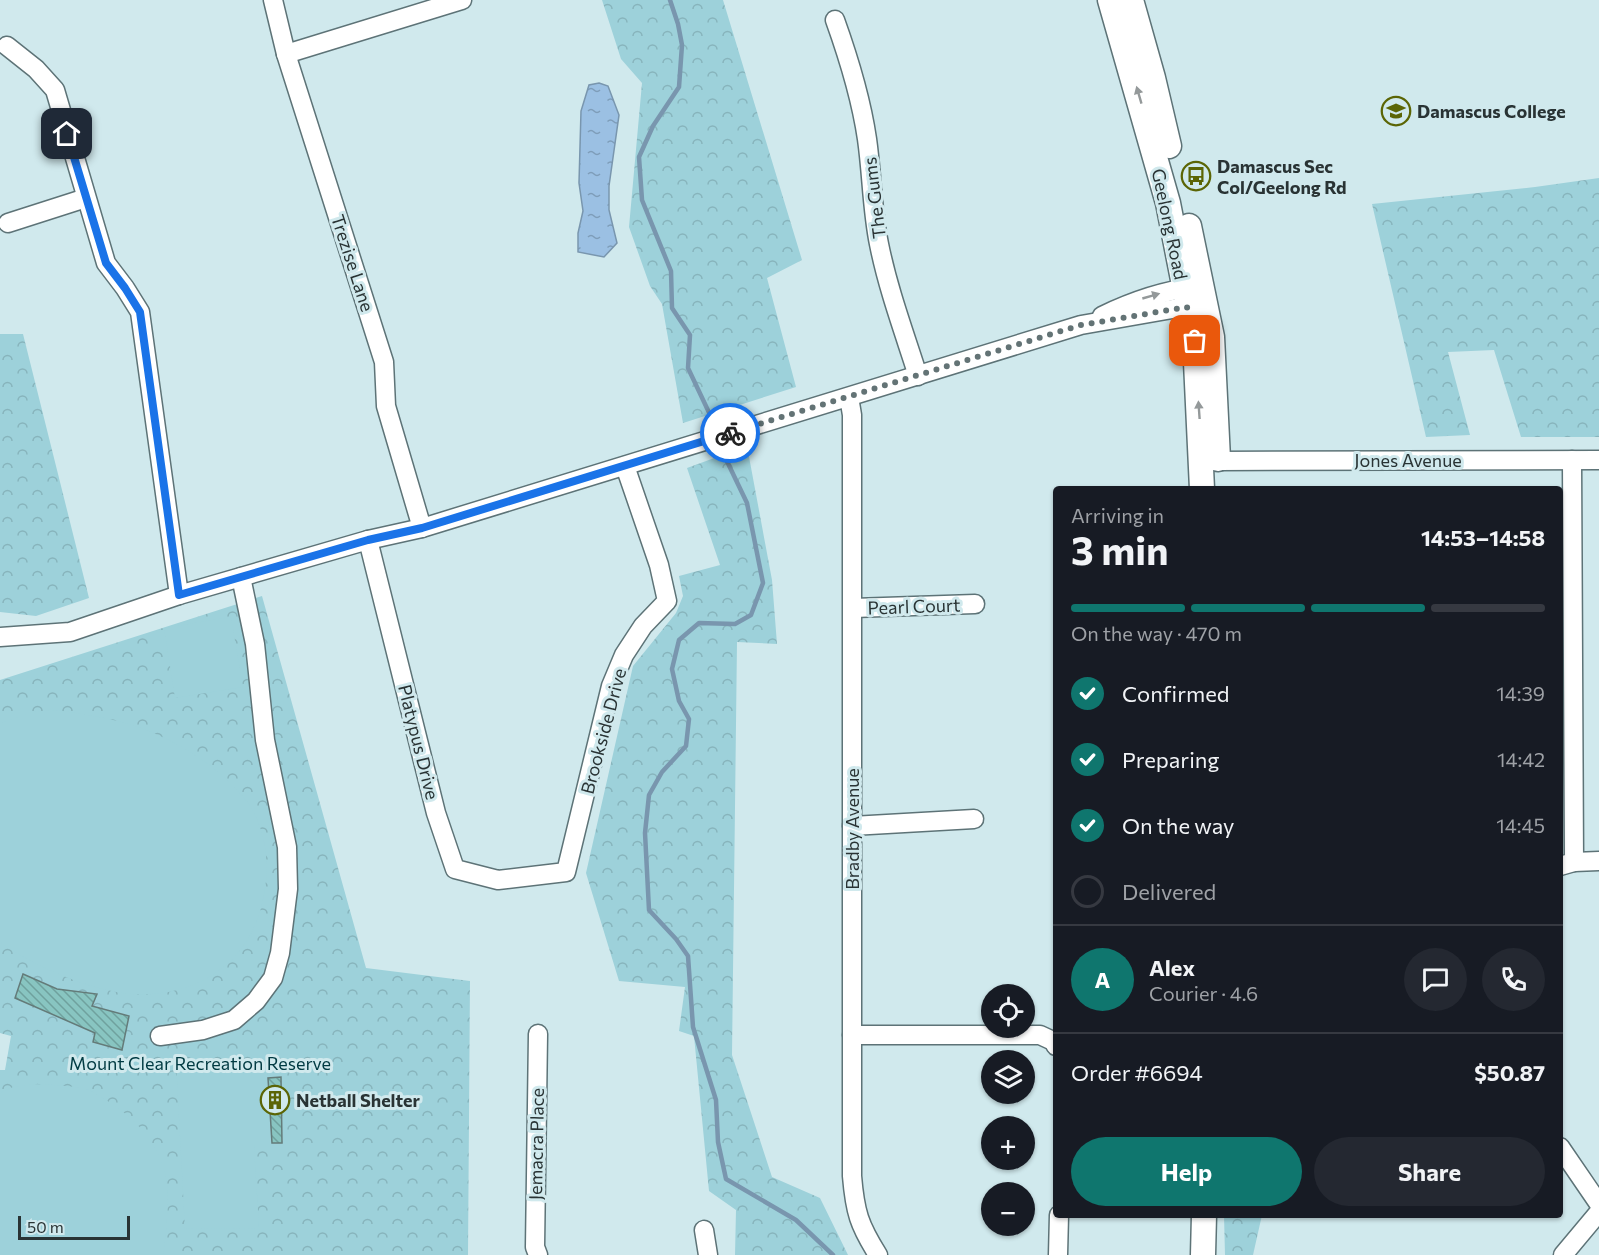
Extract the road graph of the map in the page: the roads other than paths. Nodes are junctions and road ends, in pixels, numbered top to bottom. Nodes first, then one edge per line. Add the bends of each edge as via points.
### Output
1 (273, 0) edge
2 (462, 0) edge
3 (1110, 0) edge
4 (1131, 0) edge
5 (835, 20) dead end
6 (7, 46) dead end
7 (286, 54) junction
8 (86, 198) junction
9 (8, 223) dead end
10 (1194, 296) junction
11 (918, 376) junction
12 (849, 397) junction
13 (1572, 460) junction
14 (1599, 460) edge
15 (1210, 461) junction
16 (625, 466) junction
17 (1203, 486) edge
18 (1215, 486) edge
19 (422, 528) junction
20 (368, 540) junction
21 (241, 577) junction
22 (179, 595) junction
23 (975, 604) dead end
24 (853, 608) junction
25 (0, 637) edge
26 (1566, 800) edge
27 (974, 819) dead end
28 (852, 826) junction
29 (1599, 861) edge
30 (1567, 864) edge
31 (530, 877) joint
32 (538, 1034) dead end
33 (852, 1035) junction
34 (160, 1036) dead end
35 (1053, 1041) edge
36 (1563, 1151) edge
37 (1599, 1204) edge
38 (1599, 1212) edge
39 (1059, 1218) edge
40 (1204, 1218) edge
41 (1217, 1218) edge
42 (1599, 1229) edge
43 (704, 1230) dead end
44 (538, 1255) edge
45 (708, 1255) edge
46 (878, 1255) edge
47 (1058, 1255) edge
48 (1203, 1255) edge
49 (1218, 1255) edge
50 (1563, 1255) edge
51 (1574, 1255) edge

1 - 7 street, Trezise Lane
2 - 7 street
10 -> 3 main road, Geelong Road
4 - 10 main road, Geelong Road via 1153,78
5 - 11 street, The Gums via 860,101 884,266
6 - 8 street via 55,90
7 - 19 street, Trezise Lane via 384,362 386,406
8 - 9 street
8 - 22 street via 106,263 140,312
10 - 11 street via 1081,325
10 - 15 main road, Geelong Road via 1212,337
11 - 12 street
12 - 16 street
12 - 24 street, Bradby Avenue
13 - 14 street, Jones Avenue
13 - 15 street, Jones Avenue
13 - 26 street
15 - 17 main road, Geelong Road
15 - 18 main road, Geelong Road
16 - 19 street
16 - 31 street, Brookside Drive via 659,565 667,601 624,654 611,686 566,872
19 - 20 street
20 - 21 street
20 - 31 street, Platypus Drive via 436,813 456,869 498,880
21 - 22 street
21 - 34 street via 255,644 265,740 287,847 288,889 280,953 273,978 256,1002 234,1020 203,1030
22 - 25 street via 70,632
23 - 24 street, Pearl Court
24 - 28 street, Bradby Avenue
26 - 30 street
27 - 28 street
28 - 33 street, Bradby Avenue
29 - 30 street
32 - 44 street, Jemacra Place
33 - 35 street via 1040,1035
33 - 46 street, Bradby Avenue via 854,1205
36 - 37 street
38 - 50 street
39 - 47 street
40 - 48 main road
41 - 49 main road
42 - 51 street
43 - 45 street

